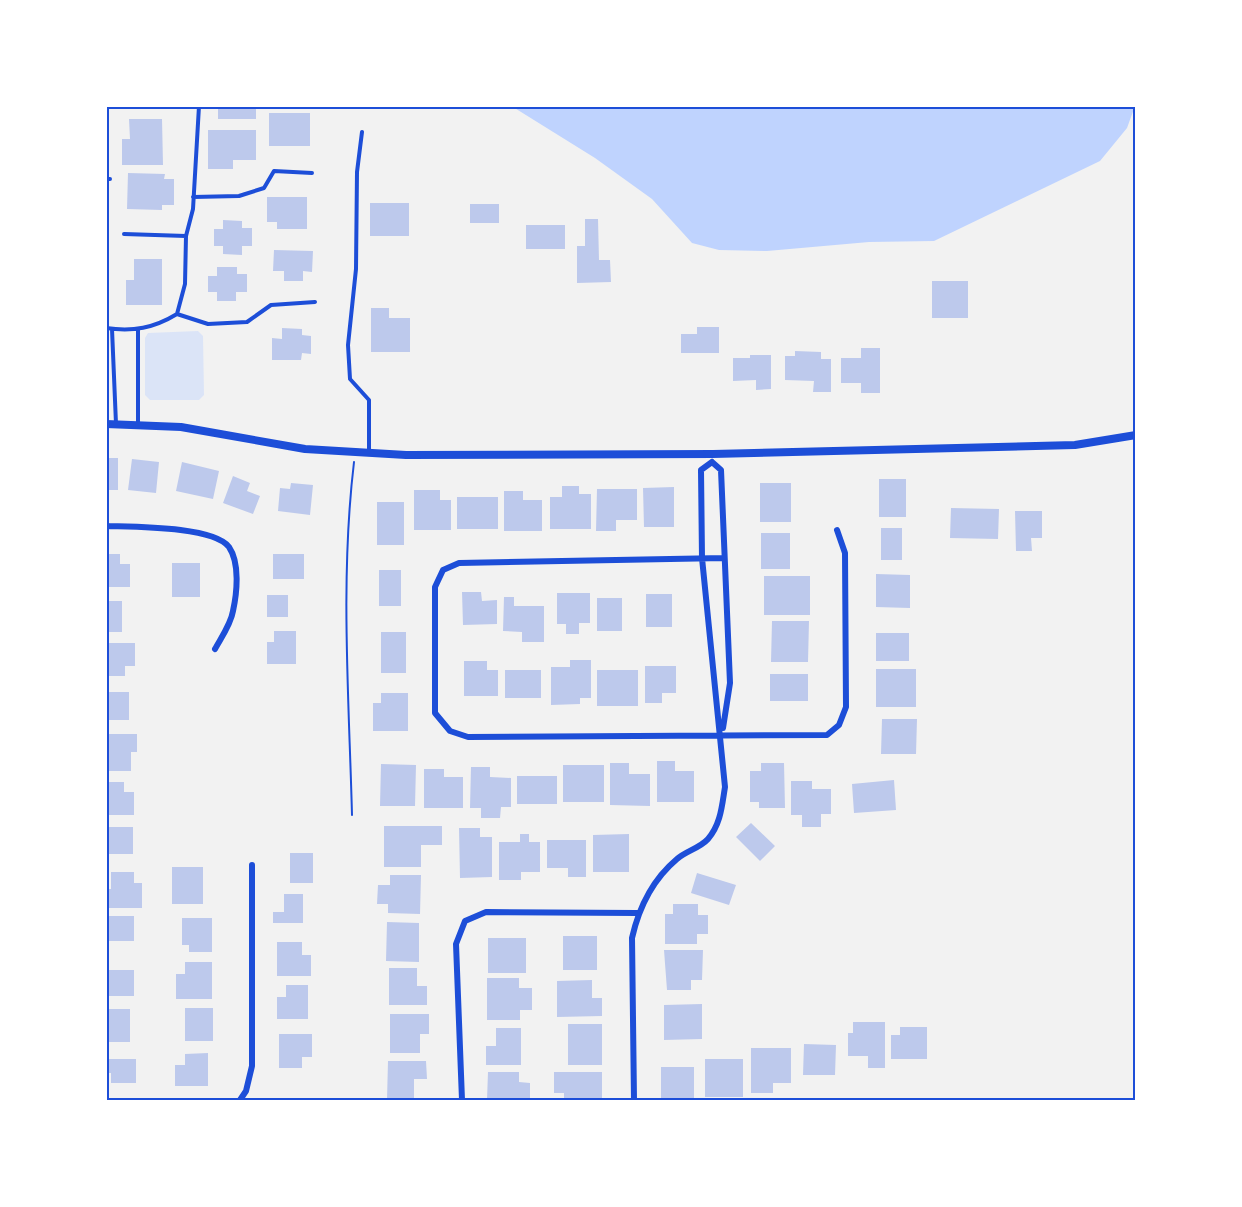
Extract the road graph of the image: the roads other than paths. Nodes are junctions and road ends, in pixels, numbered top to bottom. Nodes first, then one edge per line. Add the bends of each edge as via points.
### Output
1 (199, 106) edge
2 (363, 132) dead end
3 (312, 173) dead end
4 (193, 197) junction
5 (124, 234) dead end
6 (186, 236) junction
7 (315, 302) dead end
8 (177, 314) junction
9 (106, 328) edge
10 (112, 329) junction
11 (138, 330) junction
12 (111, 424) edge
13 (138, 424) junction
14 (1136, 435) edge
15 (369, 454) junction
16 (712, 458) junction
17 (106, 526) edge
18 (837, 530) dead end
19 (702, 558) junction
20 (724, 558) junction
21 (215, 649) dead end
22 (722, 735) junction
23 (252, 865) dead end
24 (638, 914) junction
25 (240, 1101) edge
26 (462, 1101) edge
27 (634, 1101) edge

1 - 4 lane
2 - 15 lane via 357,172 356,269 348,345 350,379 369,400
3 - 4 lane via 274,171 264,188 238,196
4 - 6 lane
5 - 6 lane
6 - 8 lane via 185,284
7 - 8 lane via 272,305 247,322 208,324
8 - 11 lane via 161,324
9 - 10 lane
10 - 11 lane
10 - 12 lane
11 - 13 lane
12 - 13 street
13 - 15 street via 181,427 305,449
14 - 16 street via 1075,445
15 - 16 street
16 - 19 street via 701,470
16 - 20 street via 721,470
17 - 21 street via 149,527 211,536 228,546 236,566 233,613
18 - 22 street via 845,553 846,707 840,725 827,735
19 - 20 street
19 - 22 street
19 - 22 street via 459,563 443,570 435,587 435,713 450,731 468,737
20 - 22 street via 730,683
22 - 24 street via 725,787 720,817 708,839 677,859 649,890
23 - 25 street via 252,1066
24 - 26 street via 486,912 465,921 456,944
24 - 27 street via 632,938

